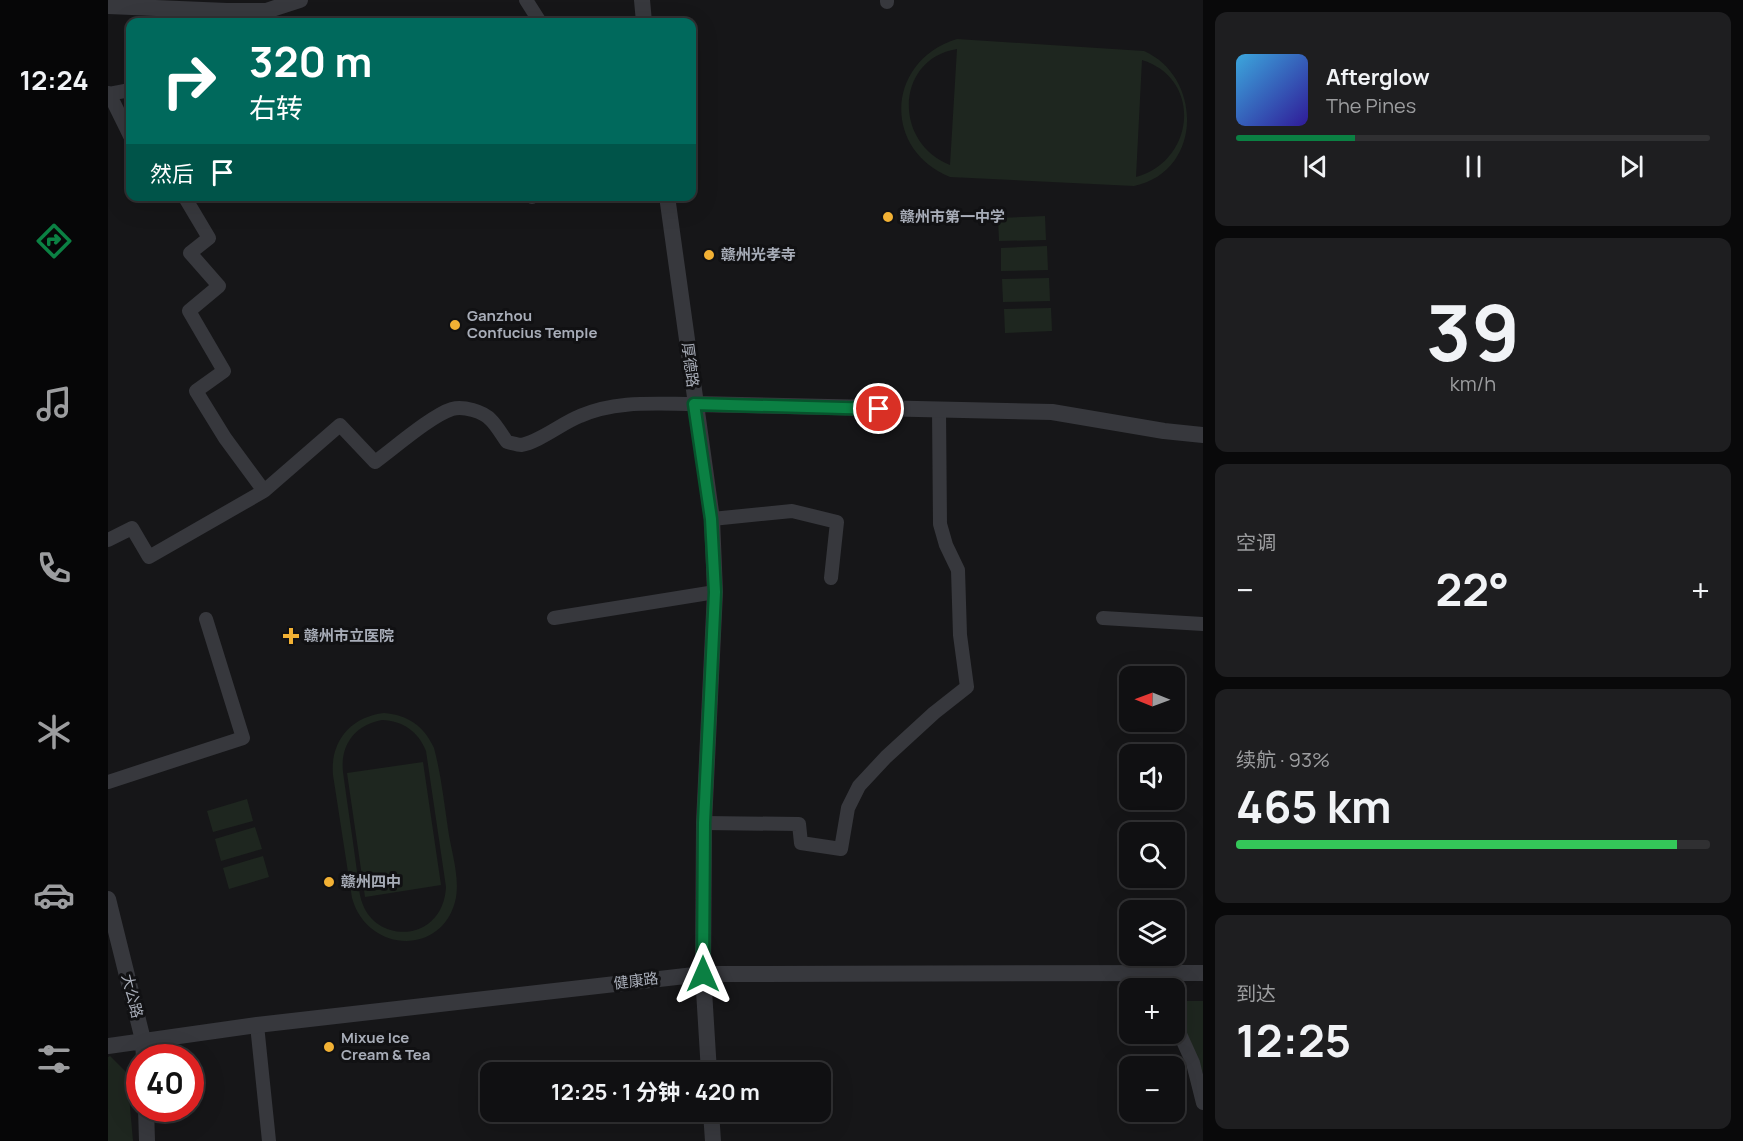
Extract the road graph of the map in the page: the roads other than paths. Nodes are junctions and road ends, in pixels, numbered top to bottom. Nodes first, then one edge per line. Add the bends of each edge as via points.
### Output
1 (300, 0) edge
2 (526, 0) edge
3 (642, 0) edge
4 (141, 3) edge
5 (108, 6) edge
6 (537, 18) edge
7 (644, 18) edge
8 (126, 91) edge
9 (109, 93) edge
10 (126, 128) edge
11 (187, 201) edge
12 (668, 201) edge
13 (694, 404) junction
14 (939, 410) junction
15 (1203, 435) edge
16 (264, 491) junction
17 (711, 519) junction
18 (108, 540) edge
19 (831, 578) dead end
20 (715, 592) junction
21 (554, 618) dead end
22 (1103, 618) dead end
23 (206, 619) dead end
24 (1203, 624) edge
25 (108, 782) edge
26 (704, 823) junction
27 (108, 900) edge
28 (1203, 973) edge
29 (703, 974) junction
30 (1172, 978) edge
31 (1119, 979) edge
32 (257, 1025) junction
33 (143, 1040) junction
34 (143, 1044) edge
35 (1185, 1044) edge
36 (108, 1046) edge
37 (708, 1062) edge
38 (1203, 1102) edge
39 (146, 1122) edge
40 (711, 1122) edge
41 (147, 1141) edge
42 (269, 1141) edge
43 (712, 1141) edge

1 - 4 street via 266,11
2 - 6 street
3 - 7 street
4 - 5 street
8 - 9 street
9 - 10 street
11 - 16 street via 209,238 190,253 219,286 189,311 224,371 196,391
12 - 13 street, 厚德路
13 - 14 street
13 - 16 street via 617,405 600,409 521,445 507,442 491,419 482,414 453,409 375,462 340,425
13 - 17 street, 厚德路
14 - 15 street via 1052,412
14 - 26 street via 940,524 958,570 967,687 934,712 859,786 848,808 842,849 801,843 799,824
16 - 18 street via 149,557 132,528
17 - 19 street via 792,511 837,522
17 - 20 street, 厚德路
20 - 21 street
20 - 26 street, 厚德路
22 - 24 street
23 - 25 street via 243,738
26 - 29 street, 厚德路
27 - 33 street, 大公路
28 - 30 street, 健康路
29 - 31 street, 健康路 via 1014,972
29 - 32 street, 健康路
29 - 37 street, 厚德路
32 - 33 street, 健康路
32 - 42 street
33 - 34 street, 大公路
33 - 36 street, 健康路
35 - 38 street
39 - 41 street
40 - 43 street

